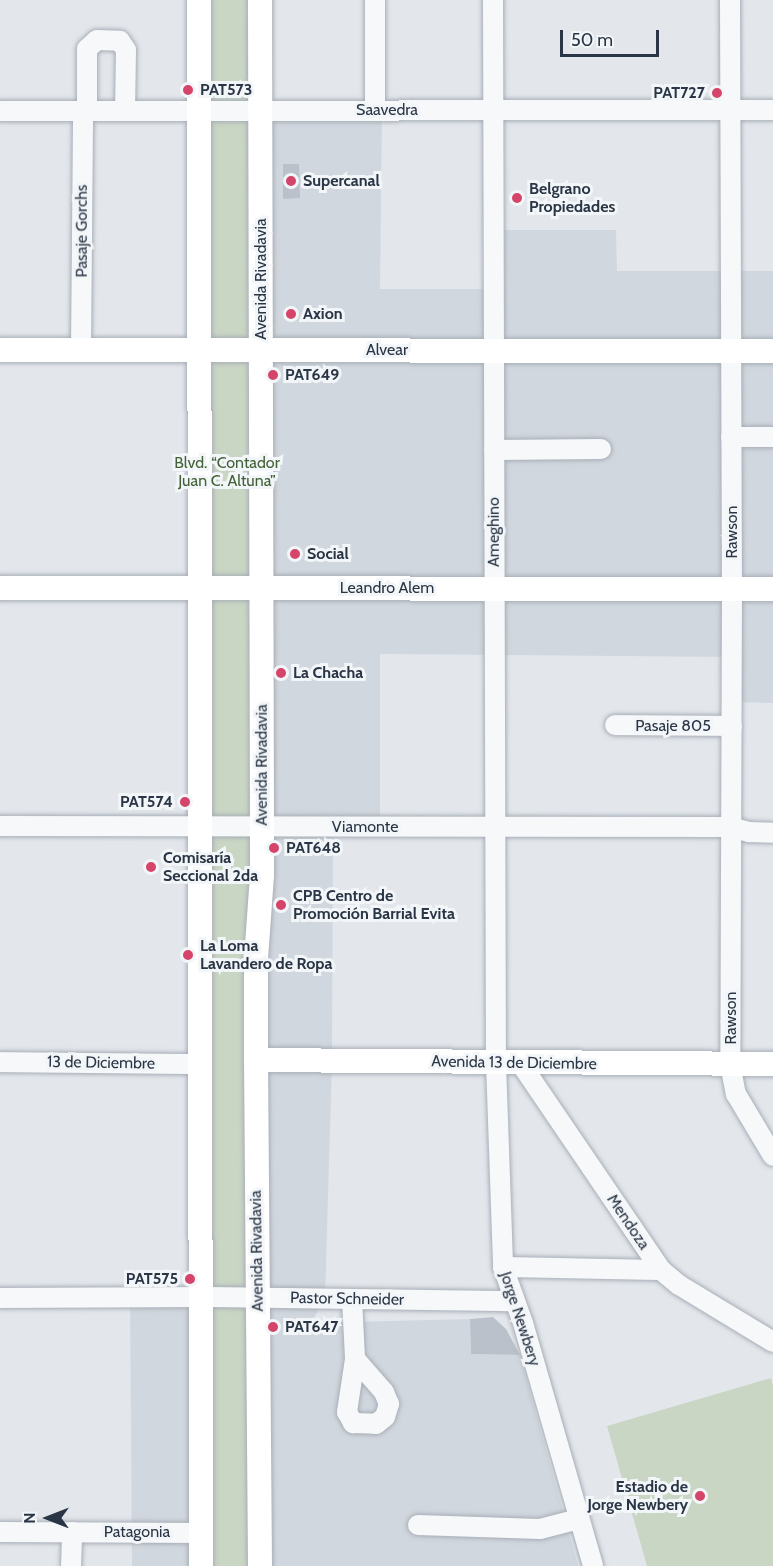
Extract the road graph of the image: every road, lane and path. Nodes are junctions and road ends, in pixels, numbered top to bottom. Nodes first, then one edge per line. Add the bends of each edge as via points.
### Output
1 (199, 0) edge
2 (260, 0) edge
3 (375, 0) edge
4 (493, 0) edge
5 (730, 0) edge
6 (375, 110) junction
7 (493, 110) junction
8 (730, 110) junction
9 (773, 110) edge
10 (0, 111) edge
11 (85, 111) junction
12 (125, 111) junction
13 (199, 111) junction
14 (260, 111) junction
15 (0, 350) edge
16 (81, 350) junction
17 (200, 350) junction
18 (261, 350) junction
19 (494, 350) junction
20 (731, 350) junction
21 (773, 351) edge
22 (773, 436) edge
23 (731, 437) junction
24 (601, 449) dead end
25 (494, 450) junction
26 (261, 587) junction
27 (0, 588) edge
28 (200, 588) junction
29 (495, 588) junction
30 (732, 589) junction
31 (773, 589) edge
32 (615, 725) dead end
33 (732, 726) junction
34 (201, 825) junction
35 (773, 825) edge
36 (0, 826) edge
37 (262, 826) junction
38 (495, 827) junction
39 (731, 827) junction
40 (773, 833) edge
41 (255, 1060) junction
42 (0, 1062) edge
43 (496, 1063) junction
44 (202, 1064) junction
45 (521, 1064) junction
46 (730, 1064) junction
47 (773, 1064) edge
48 (773, 1156) edge
49 (503, 1267) junction
50 (661, 1270) junction
51 (203, 1297) junction
52 (258, 1297) junction
53 (0, 1298) edge
54 (352, 1299) junction
55 (513, 1301) junction
56 (773, 1342) edge
57 (355, 1359) dead end
58 (579, 1520) junction
59 (418, 1525) dead end
60 (0, 1532) edge
61 (72, 1532) junction
62 (201, 1533) junction
63 (71, 1566) edge
64 (201, 1566) edge
65 (260, 1566) edge
66 (593, 1566) edge

1 - 13 main road
2 - 14 main road, Avenida Rivadavia
3 - 6 street
4 - 7 street, Ameghino
5 - 8 street, Rawson
6 - 7 street, Saavedra
6 - 14 street, Saavedra
7 - 8 street, Saavedra
7 - 19 street, Ameghino
8 - 9 street, Saavedra
8 - 20 street, Rawson
10 - 11 street, Saavedra
11 - 12 street, Saavedra
11 - 12 street, Pasaje Gorchs via 87,49 97,40 120,41 126,50
11 - 16 street, Pasaje Gorchs
12 - 13 street, Saavedra
13 - 14 street, Saavedra
13 - 17 main road
14 - 18 main road, Avenida Rivadavia
15 - 16 main road, Alvear
16 - 17 main road, Alvear
17 - 18 main road, Alvear
17 - 28 main road
18 - 19 main road, Alvear
18 - 26 main road, Avenida Rivadavia
19 - 20 main road, Alvear
19 - 25 street, Ameghino
20 - 21 main road, Alvear
20 - 23 street, Rawson
22 - 23 street
23 - 30 street, Rawson
24 - 25 street
25 - 29 street, Ameghino
26 - 28 main road, Leandro Alem
26 - 29 main road, Leandro Alem
26 - 37 main road, Avenida Rivadavia
27 - 28 main road, Leandro Alem
28 - 34 main road
29 - 30 main road, Leandro Alem
29 - 38 street, Ameghino
30 - 31 main road, Leandro Alem
30 - 33 street, Rawson
32 - 33 street, Pasaje 805
33 - 39 street, Rawson
34 - 36 street, Viamonte
34 - 37 street, Viamonte
34 - 44 main road
35 - 39 street, Viamonte
37 - 38 street, Viamonte
37 - 41 main road, Avenida Rivadavia
38 - 39 street, Viamonte
38 - 43 street, Ameghino
39 - 40 street, Viamonte
39 - 46 street, Rawson
41 - 43 main road, Avenida 13 de Diciembre
41 - 52 main road, Avenida Rivadavia
42 - 44 street, 13 de Diciembre
43 - 45 main road, Avenida 13 de Diciembre
43 - 49 street, Jorge Newbery
44 - 51 main road
45 - 46 main road, Avenida 13 de Diciembre
45 - 50 street, Mendoza
46 - 47 main road, Avenida 13 de Diciembre
46 - 48 street, Rawson via 736,1094
49 - 50 street
49 - 55 street, Jorge Newbery
50 - 56 street, Mendoza
51 - 52 street, Pastor Schneider
51 - 53 street, Pastor Schneider
51 - 62 main road
52 - 54 street, Pastor Schneider
52 - 65 main road, Avenida Rivadavia
54 - 55 street, Pastor Schneider
54 - 57 street
55 - 58 street, Jorge Newbery via 523,1323
58 - 59 street via 540,1529
58 - 66 street, Jorge Newbery
60 - 61 street, Patagonia
61 - 62 street, Patagonia
61 - 63 street
62 - 64 main road

